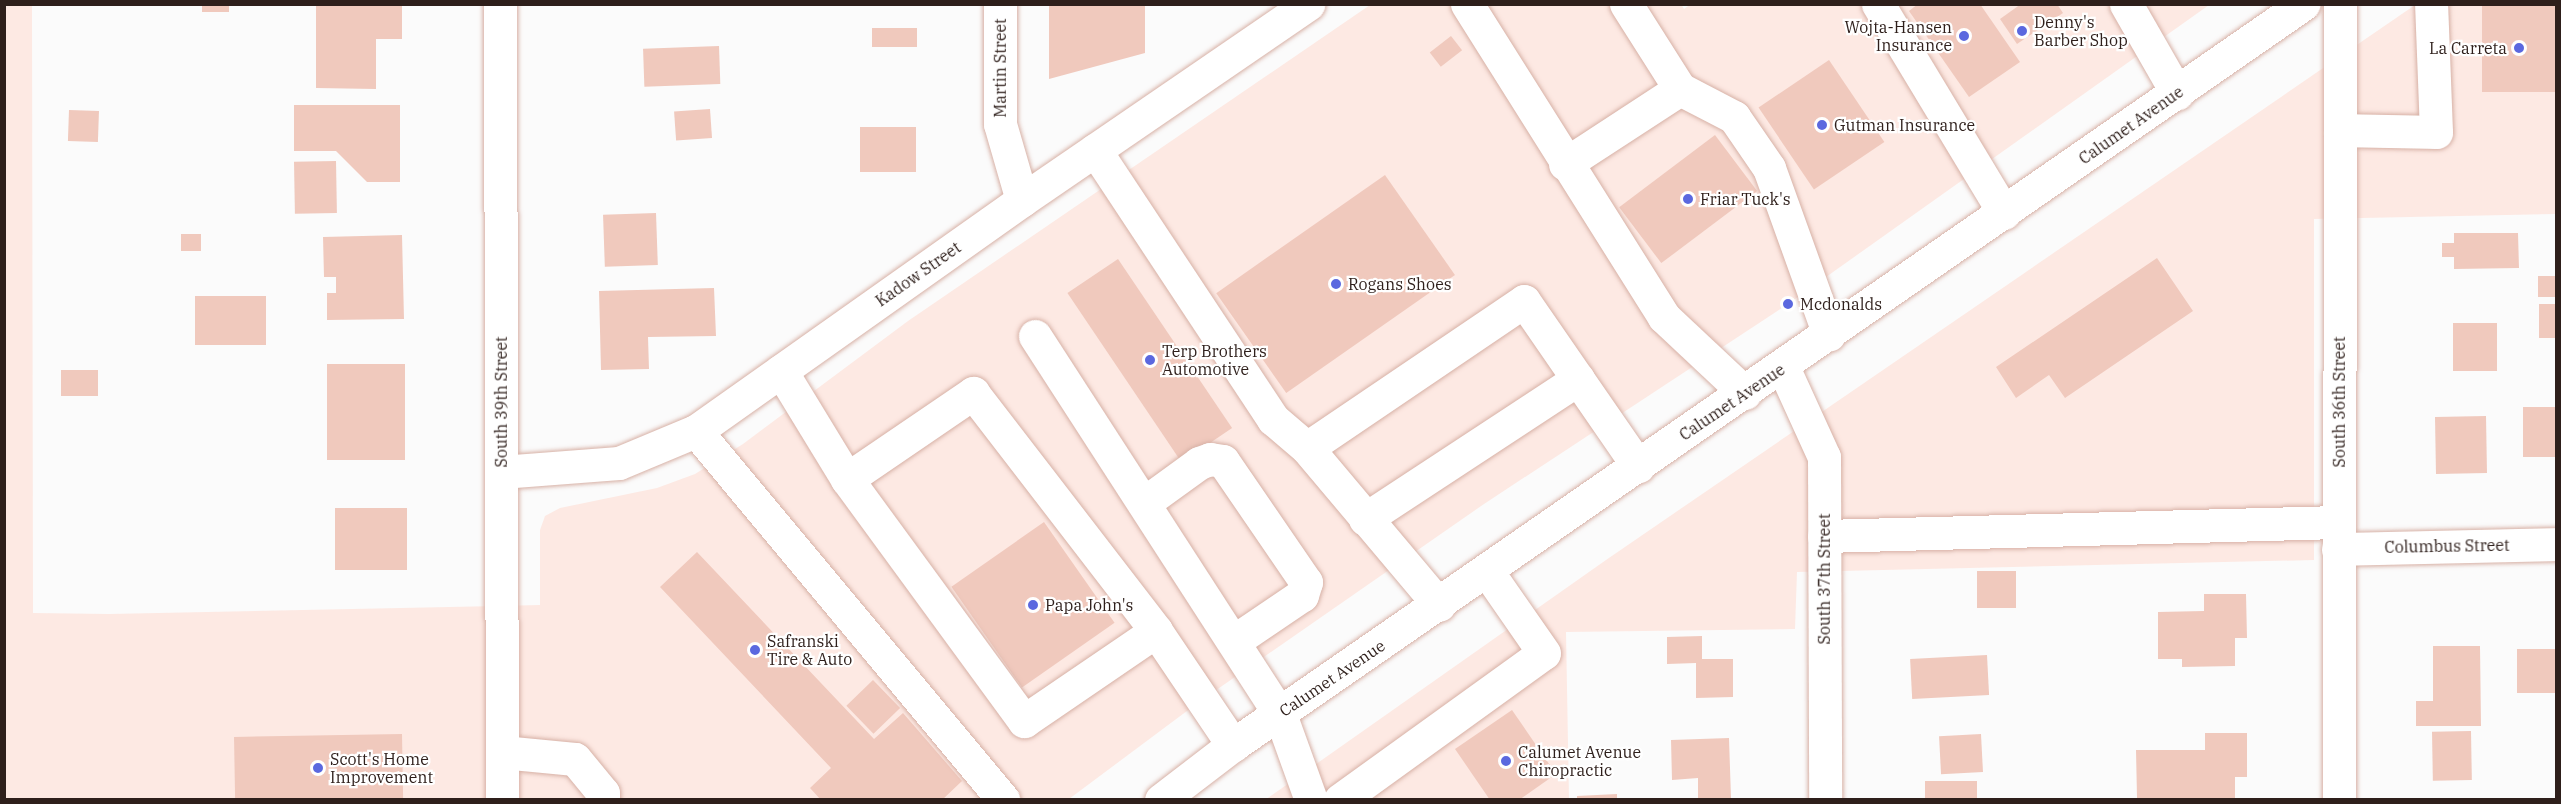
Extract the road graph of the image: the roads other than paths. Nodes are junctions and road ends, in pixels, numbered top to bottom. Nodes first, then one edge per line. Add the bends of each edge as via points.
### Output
1 (500, 4) edge
2 (1000, 4) edge
3 (1308, 4) edge
4 (1626, 4) edge
5 (1878, 4) edge
6 (2126, 4) edge
7 (2303, 4) edge
8 (2340, 4) edge
9 (2431, 4) edge
10 (1473, 7) edge
11 (1680, 89) junction
12 (2177, 93) junction
13 (2340, 130) junction
14 (1095, 150) junction
15 (1565, 164) junction
16 (1022, 200) junction
17 (2004, 213) junction
18 (1829, 335) junction
19 (1035, 336) dead end
20 (1783, 367) junction
21 (781, 371) junction
22 (1578, 379) junction
23 (1745, 393) junction
24 (696, 431) junction
25 (1307, 448) junction
26 (1638, 466) junction
27 (501, 472) junction
28 (847, 479) junction
29 (1144, 503) junction
30 (1365, 519) junction
31 (1824, 536) junction
32 (2338, 536) junction
33 (2556, 544) edge
34 (1487, 572) junction
35 (1439, 605) junction
36 (1156, 631) junction
37 (1234, 642) junction
38 (1280, 714) junction
39 (1233, 745) junction
40 (502, 752) junction
41 (1001, 799) edge
42 (502, 800) edge
43 (603, 800) edge
44 (1161, 800) edge
45 (1311, 800) edge
46 (1340, 800) edge
47 (1825, 800) edge
48 (2339, 800) edge

1 - 27 street, South 39th Street
2 - 16 street, Martin Street via 1000,124
3 - 14 street, Kadow Street
4 - 11 street
5 - 17 street
6 - 12 street
7 - 12 street, Calumet Avenue
8 - 13 street, South 36th Street
9 - 13 street via 2436,132
10 - 15 street
11 - 15 street
11 - 18 street via 1734,117 1769,168
12 - 17 street, Calumet Avenue
13 - 32 street, South 36th Street
14 - 16 street, Kadow Street
14 - 25 street via 1273,419
15 - 23 street via 1664,317
16 - 21 street, Kadow Street
17 - 18 street, Calumet Avenue
18 - 20 street, Calumet Avenue
19 - 29 street
20 - 23 street, Calumet Avenue
20 - 31 street, South 37th Street via 1824,457
21 - 24 street, Kadow Street
21 - 28 street
22 - 25 street via 1524,300
22 - 26 street
22 - 30 street
23 - 26 street, Calumet Avenue
24 - 27 street, Kadow Street via 619,463
24 - 41 street
25 - 30 street
26 - 34 street, Calumet Avenue
27 - 40 street, South 39th Street
28 - 36 street via 973,393
28 - 36 street via 1024,721
29 - 37 street
29 - 37 street via 1198,463 1210,459 1223,461 1306,582 1302,595
30 - 35 street
31 - 32 street, Columbus Street
31 - 47 street, South 37th Street
32 - 33 street, Columbus Street
32 - 48 street, South 36th Street
34 - 35 street, Calumet Avenue
34 - 46 street via 1544,653
35 - 38 street, Calumet Avenue
36 - 39 street
37 - 38 street
38 - 39 street, Calumet Avenue
38 - 45 street
39 - 44 street, Calumet Avenue
40 - 42 street, South 39th Street
40 - 43 street via 575,759 603,793

